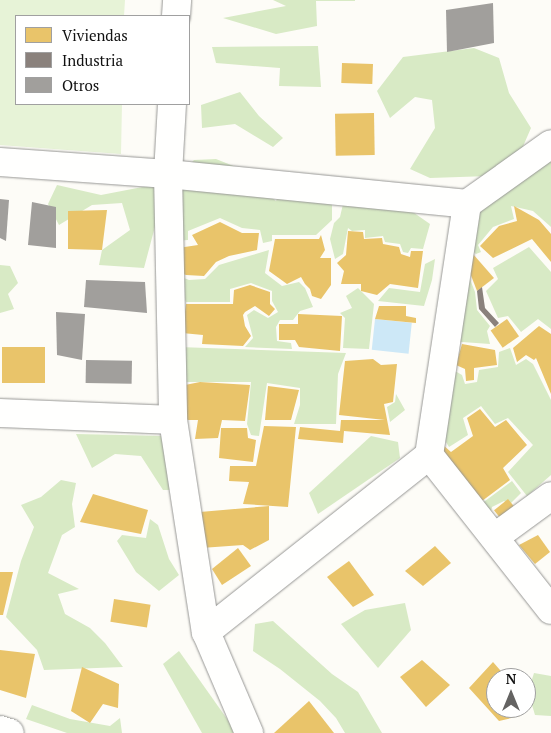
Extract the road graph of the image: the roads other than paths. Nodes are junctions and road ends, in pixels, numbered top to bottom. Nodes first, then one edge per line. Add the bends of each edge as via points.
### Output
1 (177, 0) edge
2 (176, 15) edge
3 (172, 105) edge
4 (551, 144) edge
5 (0, 162) edge
6 (168, 174) junction
7 (467, 204) junction
8 (0, 413) edge
9 (173, 420) junction
10 (429, 454) junction
11 (551, 496) edge
12 (495, 537) junction
13 (551, 610) edge
14 (206, 632) junction
15 (0, 730) edge
16 (10, 733) edge
17 (249, 733) edge

1 - 2 street
3 - 6 street
4 - 7 street
5 - 6 street
6 - 7 street
6 - 9 street
7 - 10 street
8 - 9 street
9 - 14 street
10 - 12 street
10 - 14 street
11 - 12 street
12 - 13 street
14 - 17 street
15 - 16 street

